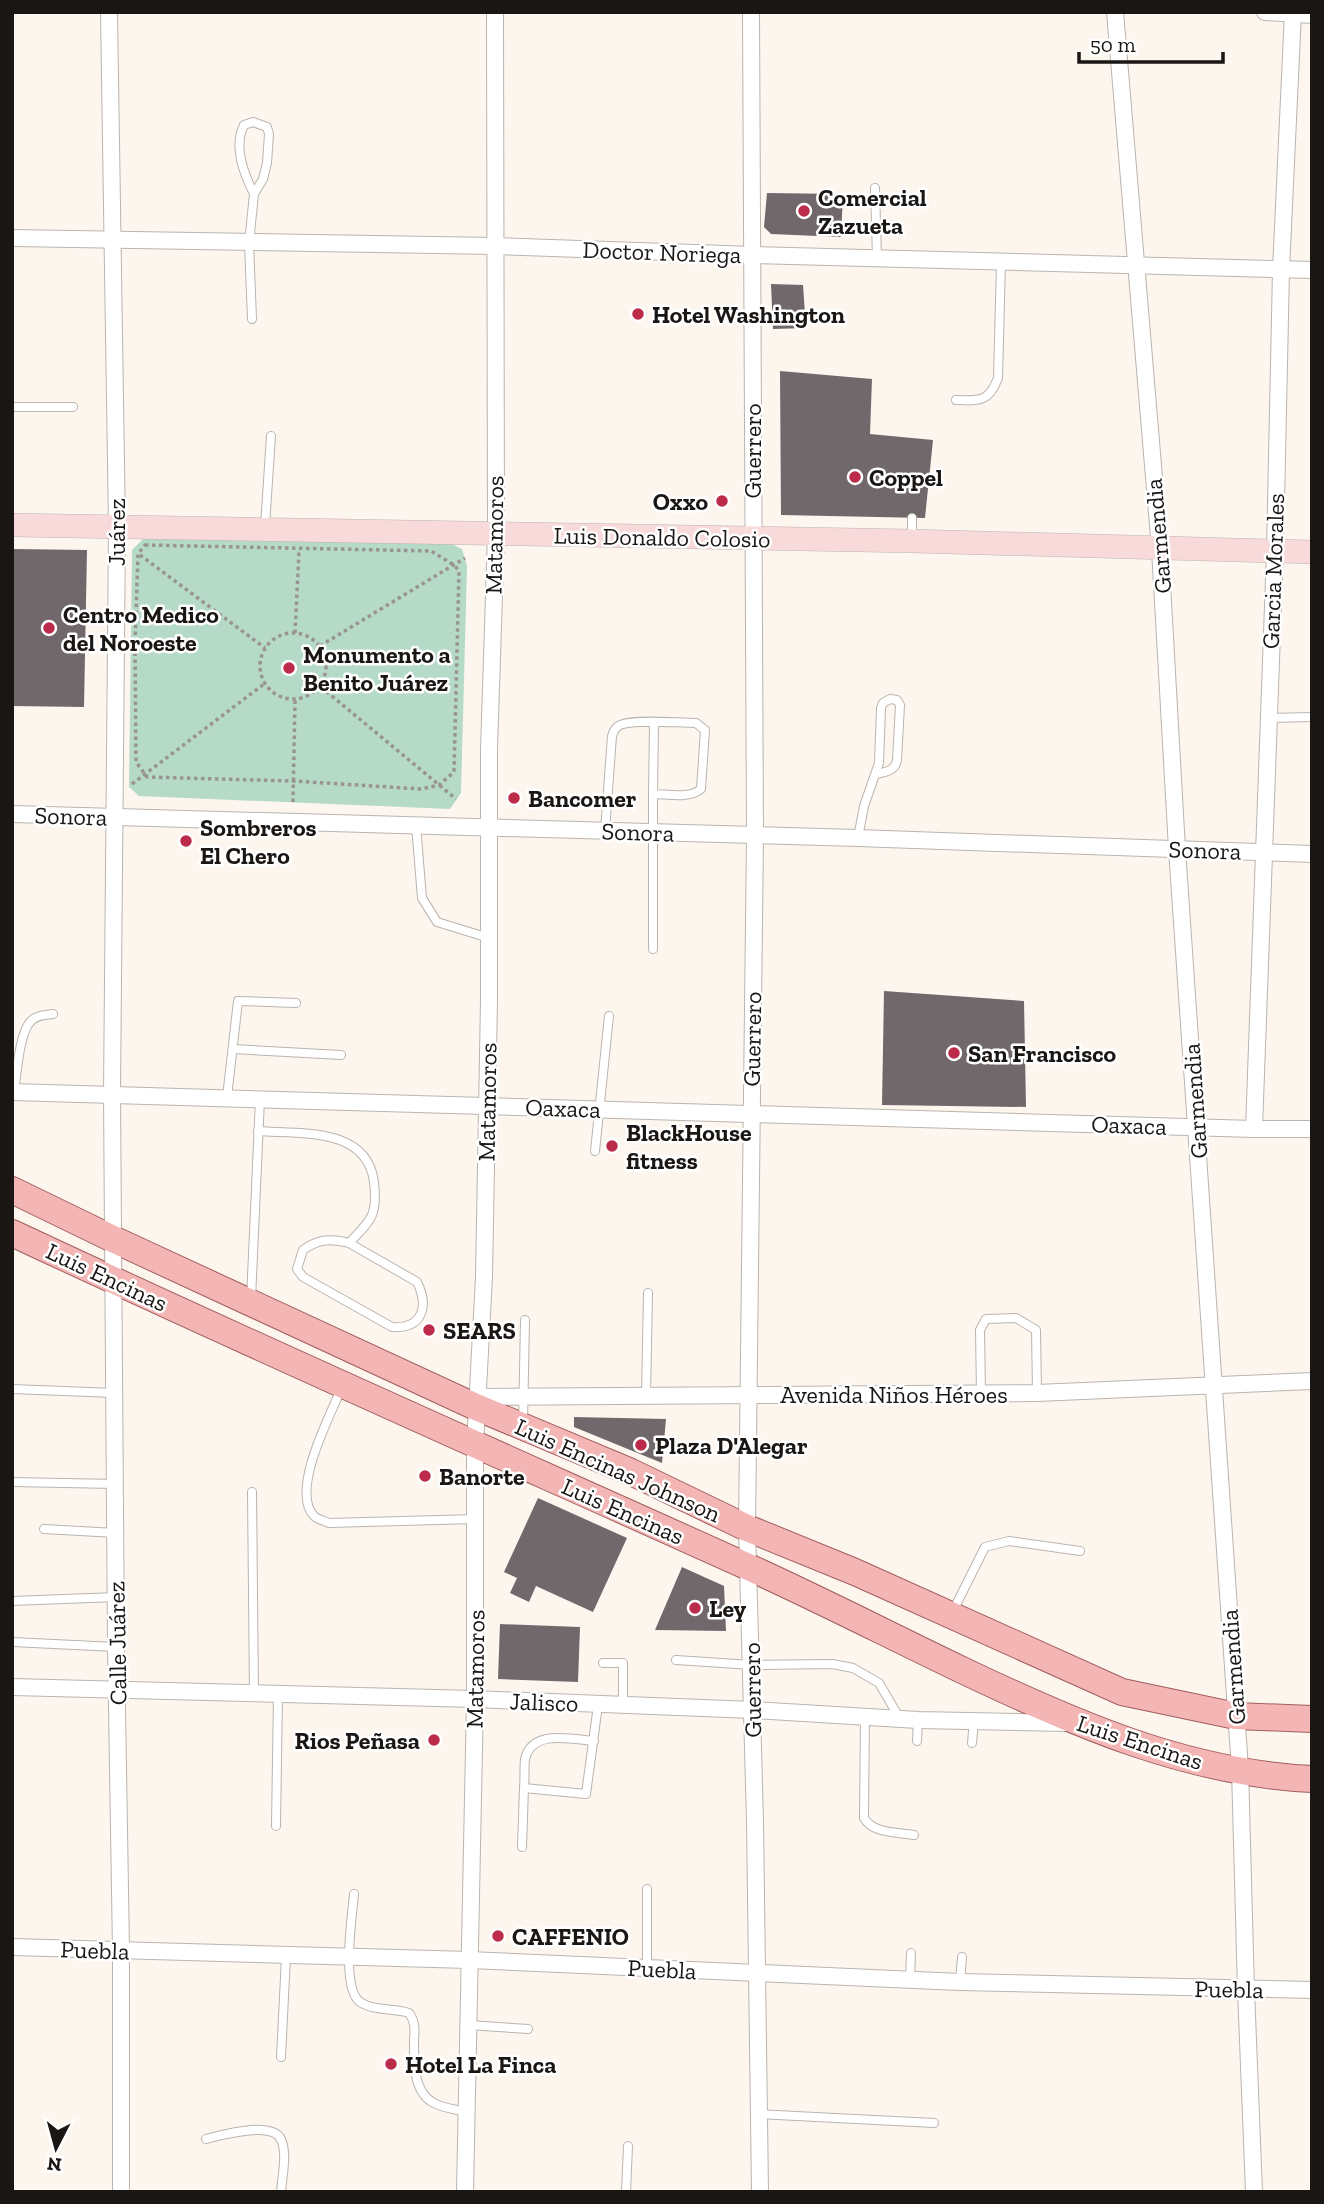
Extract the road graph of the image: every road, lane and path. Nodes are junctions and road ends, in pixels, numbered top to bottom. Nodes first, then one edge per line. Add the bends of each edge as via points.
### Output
1 (109, 12) edge
2 (495, 12) edge
3 (751, 12) edge
4 (1115, 12) edge
5 (1265, 12) edge
6 (1292, 13) edge
7 (1312, 15) edge
8 (875, 188) dead end
9 (254, 194) junction
10 (12, 238) edge
11 (114, 239) junction
12 (249, 243) junction
13 (495, 246) junction
14 (753, 255) junction
15 (877, 258) junction
16 (1001, 262) junction
17 (1136, 265) junction
18 (1281, 270) junction
19 (1312, 270) edge
20 (252, 319) dead end
21 (957, 400) dead end
22 (12, 407) edge
23 (73, 407) dead end
24 (271, 436) dead end
25 (912, 518) dead end
26 (12, 524) edge
27 (117, 528) junction
28 (265, 529) junction
29 (496, 533) junction
30 (299, 538) dead end
31 (752, 539) junction
32 (912, 541) junction
33 (299, 549) junction
34 (1160, 549) junction
35 (132, 550) dead end
36 (1275, 551) junction
37 (1312, 552) edge
38 (138, 554) junction
39 (465, 558) dead end
40 (454, 565) junction
41 (295, 633) junction
42 (319, 646) junction
43 (265, 648) junction
44 (264, 684) junction
45 (320, 686) junction
46 (295, 699) junction
47 (1312, 717) edge
48 (1269, 718) junction
49 (653, 723) junction
50 (876, 774) junction
51 (145, 775) junction
52 (293, 781) junction
53 (439, 785) junction
54 (129, 787) dead end
55 (653, 794) junction
56 (456, 799) dead end
57 (293, 802) dead end
58 (12, 814) edge
59 (113, 817) junction
60 (416, 825) junction
61 (489, 827) junction
62 (606, 831) junction
63 (653, 832) junction
64 (755, 835) junction
65 (858, 838) junction
66 (1177, 849) junction
67 (1264, 852) junction
68 (1312, 853) edge
69 (489, 938) junction
70 (653, 949) dead end
71 (296, 1003) dead end
72 (52, 1014) dead end
73 (609, 1016) dead end
74 (233, 1049) junction
75 (341, 1055) dead end
76 (13, 1092) edge
77 (112, 1094) junction
78 (227, 1097) junction
79 (260, 1098) junction
80 (486, 1106) junction
81 (598, 1110) junction
82 (751, 1113) junction
83 (1197, 1127) junction
84 (1254, 1129) junction
85 (1312, 1129) edge
86 (258, 1131) junction
87 (595, 1151) dead end
88 (12, 1190) edge
89 (12, 1233) edge
90 (115, 1240) junction
91 (349, 1243) junction
92 (115, 1282) junction
93 (648, 1293) dead end
94 (250, 1302) junction
95 (525, 1320) dead end
96 (1312, 1381) edge
97 (1213, 1386) junction
98 (342, 1387) junction
99 (12, 1389) edge
100 (115, 1393) junction
101 (1037, 1393) junction
102 (981, 1394) junction
103 (750, 1395) junction
104 (646, 1396) junction
105 (524, 1397) junction
106 (477, 1402) junction
107 (523, 1427) junction
108 (475, 1445) junction
109 (12, 1482) edge
110 (116, 1484) junction
111 (252, 1492) dead end
112 (475, 1519) junction
113 (747, 1528) junction
114 (44, 1529) dead end
115 (116, 1533) junction
116 (1080, 1551) dead end
117 (748, 1567) junction
118 (116, 1597) junction
119 (12, 1601) edge
120 (951, 1615) junction
121 (12, 1642) edge
122 (116, 1647) junction
123 (677, 1660) dead end
124 (603, 1663) dead end
125 (752, 1665) junction
126 (12, 1686) edge
127 (117, 1690) junction
128 (254, 1694) junction
129 (278, 1695) junction
130 (475, 1699) junction
131 (598, 1704) junction
132 (623, 1705) junction
133 (753, 1710) junction
134 (1236, 1716) junction
135 (865, 1717) junction
136 (1312, 1718) edge
137 (900, 1719) junction
138 (918, 1720) junction
139 (974, 1721) junction
140 (1076, 1723) junction
141 (594, 1741) junction
142 (917, 1741) dead end
143 (972, 1743) dead end
144 (1240, 1771) junction
145 (1312, 1779) edge
146 (524, 1788) junction
147 (276, 1826) dead end
148 (914, 1835) dead end
149 (522, 1847) dead end
150 (647, 1889) dead end
151 (354, 1895) dead end
152 (12, 1947) edge
153 (121, 1950) junction
154 (911, 1953) dead end
155 (286, 1957) junction
156 (962, 1957) dead end
157 (349, 1958) junction
158 (469, 1960) junction
159 (647, 1969) junction
160 (756, 1974) junction
161 (910, 1979) junction
162 (960, 1982) junction
163 (1245, 1990) junction
164 (1312, 1990) edge
165 (468, 2025) junction
166 (528, 2029) dead end
167 (281, 2057) dead end
168 (465, 2112) junction
169 (758, 2114) junction
170 (934, 2123) dead end
171 (206, 2139) dead end
172 (628, 2146) dead end
173 (121, 2192) edge
174 (281, 2192) edge
175 (465, 2192) edge
176 (626, 2192) edge
177 (760, 2192) edge
178 (1254, 2192) edge

1 - 11 street, Juárez
2 - 13 street, Matamoros
3 - 14 street, Guerrero
4 - 17 street, Garmendia
5 - 6 street
6 - 7 street
6 - 18 street, Garcia Morales
8 - 15 lane
9 - 9 lane via 263,179 269,134 267,127 253,122 241,131 241,163
9 - 12 lane
10 - 11 street, Doctor Noriega
11 - 12 street, Doctor Noriega
11 - 27 street, Juárez
12 - 13 street, Doctor Noriega
12 - 20 lane
13 - 14 street, Doctor Noriega
13 - 29 street, Matamoros
14 - 15 street, Doctor Noriega
14 - 31 street, Guerrero
15 - 16 street, Doctor Noriega
16 - 17 street, Doctor Noriega
16 - 21 lane via 998,378 986,398
17 - 18 street, Doctor Noriega
17 - 34 street, Garmendia
18 - 19 street, Doctor Noriega
18 - 36 street, Garcia Morales
22 - 23 lane
24 - 28 lane
25 - 32 lane
26 - 27 main road, Luis Donaldo Colosio
27 - 28 main road, Luis Donaldo Colosio
27 - 59 street, Juárez
28 - 29 main road, Luis Donaldo Colosio
29 - 31 main road, Luis Donaldo Colosio
29 - 61 street, Matamoros
30 - 33 path
31 - 32 main road, Luis Donaldo Colosio
31 - 64 street, Guerrero
32 - 34 main road, Luis Donaldo Colosio
33 - 38 path via 145,545
33 - 40 path via 431,551
33 - 41 path
34 - 36 main road, Luis Donaldo Colosio
34 - 66 street, Garmendia
35 - 38 path
36 - 37 main road, Luis Donaldo Colosio
36 - 48 street, Garcia Morales
38 - 43 path
38 - 51 path via 136,762
39 - 40 path
40 - 42 path
40 - 53 path via 459,571 454,772
41 - 42 path
41 - 43 path via 278,636
42 - 45 path via 326,666
43 - 44 path via 259,666
44 - 46 path via 277,696
44 - 51 path
45 - 46 path via 305,698
45 - 53 path
46 - 52 path
47 - 48 lane
48 - 67 street, Garcia Morales
49 - 55 lane
49 - 55 lane via 696,723 705,730 701,789 688,794
49 - 62 lane via 615,728
50 - 50 lane via 896,765 901,713 897,700 883,703
50 - 65 lane
51 - 52 path
51 - 54 path
52 - 53 path via 421,789
52 - 57 path
53 - 56 path
55 - 63 lane
58 - 59 street, Sonora
59 - 60 street, Sonora
59 - 77 street, Juárez
60 - 61 street, Sonora
60 - 69 lane via 422,898 437,922
61 - 62 street, Sonora
61 - 69 street, Matamoros
62 - 63 street, Sonora
63 - 64 street, Sonora
63 - 70 lane
64 - 65 street, Sonora
64 - 82 street, Guerrero
65 - 66 street, Sonora
66 - 67 street, Sonora
66 - 83 street, Garmendia
67 - 68 street, Sonora
67 - 84 street, Garcia Morales
69 - 80 street, Matamoros
71 - 74 lane via 238,1001
72 - 76 lane via 30,1021
73 - 81 lane
74 - 75 lane
74 - 78 lane
76 - 77 street, Oaxaca
77 - 78 street, Oaxaca
77 - 90 street, Calle Juárez
78 - 79 street, Oaxaca
79 - 80 street, Oaxaca
79 - 86 lane
80 - 81 street, Oaxaca
80 - 106 street, Matamoros
81 - 82 street, Oaxaca
81 - 87 lane
82 - 83 street, Oaxaca
82 - 103 street, Guerrero
83 - 84 street, Oaxaca
83 - 97 street, Garmendia
84 - 85 street, Oaxaca
86 - 91 lane via 328,1135 355,1146 366,1159 373,1171 375,1209
86 - 94 lane
88 - 90 main road, Luis Encinas Johnson
89 - 92 main road, Luis Encinas
90 - 92 street, Calle Juárez
90 - 94 main road, Luis Encinas Johnson
91 - 91 lane via 332,1238 311,1244 303,1250 297,1269 303,1277 392,1327 402,1328 422,1314 425,1304 417,1282
92 - 98 main road, Luis Encinas
92 - 100 street, Calle Juárez
93 - 104 lane
94 - 106 main road, Luis Encinas Johnson
95 - 105 lane
96 - 97 street, Avenida Niños Héroes
97 - 101 street, Avenida Niños Héroes
97 - 134 street, Garmendia
98 - 108 main road, Luis Encinas
98 - 112 lane via 308,1474 306,1503 314,1517 329,1523
99 - 100 lane
100 - 110 street, Calle Juárez
101 - 102 street, Avenida Niños Héroes
101 - 102 lane via 1036,1330 1016,1318 986,1319 981,1330
102 - 103 street, Avenida Niños Héroes
103 - 104 street, Avenida Niños Héroes
103 - 113 street, Guerrero
104 - 105 street, Avenida Niños Héroes
105 - 106 street, Avenida Niños Héroes
105 - 107 lane
106 - 107 main road, Luis Encinas Johnson
106 - 108 street, Matamoros
107 - 113 main road, Luis Encinas Johnson
108 - 112 street, Matamoros
108 - 117 main road, Luis Encinas
109 - 110 lane
110 - 115 street, Calle Juárez
111 - 128 lane
112 - 130 street, Matamoros
113 - 117 street, Guerrero
113 - 120 main road, Luis Encinas Johnson
114 - 115 lane
115 - 118 street, Calle Juárez
116 - 120 lane via 1009,1541 985,1547
117 - 125 street, Guerrero
117 - 140 main road, Luis Encinas
118 - 119 lane
118 - 122 street, Calle Juárez
120 - 134 main road, Luis Encinas Johnson via 1122,1692
121 - 122 lane
122 - 127 street, Calle Juárez
123 - 125 lane
124 - 132 lane via 623,1663
125 - 133 street, Guerrero
125 - 137 lane via 853,1668 879,1683
126 - 127 street, Jalisco
127 - 128 street, Jalisco
127 - 153 street, Calle Juárez
128 - 129 street, Jalisco
129 - 130 street, Jalisco
129 - 147 lane
130 - 131 street, Jalisco
130 - 158 street, Matamoros
131 - 132 street, Jalisco
131 - 141 lane
132 - 133 street, Jalisco
133 - 135 street, Jalisco
133 - 160 street, Guerrero
134 - 136 main road, Luis Encinas Johnson
134 - 144 street, Garmendia
135 - 137 street, Jalisco
135 - 148 lane via 864,1818 874,1829
137 - 138 street, Jalisco
138 - 139 street, Jalisco
138 - 142 lane
139 - 140 street, Jalisco
139 - 143 lane
140 - 144 main road, Luis Encinas via 1194,1762
141 - 146 lane via 536,1741 525,1760
141 - 146 lane via 586,1794
144 - 145 main road, Luis Encinas
144 - 163 street, Garmendia
146 - 149 lane
150 - 159 lane
151 - 157 lane
152 - 153 street, Puebla
153 - 155 street, Puebla
153 - 173 street, Calle Juárez
154 - 161 lane
155 - 157 street, Puebla
155 - 167 lane
156 - 162 lane
157 - 158 street, Puebla
157 - 168 lane via 351,1982 361,2003 399,2010 412,2018 415,2069 425,2097
158 - 159 street, Puebla
158 - 165 street, Matamoros
159 - 160 street, Puebla
160 - 161 street, Puebla
160 - 169 street, Guerrero
161 - 162 street, Puebla
162 - 163 street, Puebla
163 - 164 street, Puebla
163 - 178 street, Garmendia
165 - 166 lane
165 - 168 street, Matamoros
168 - 175 street, Matamoros
169 - 170 lane
169 - 177 street, Guerrero
171 - 174 lane via 244,2130 278,2134 283,2149
172 - 176 lane

